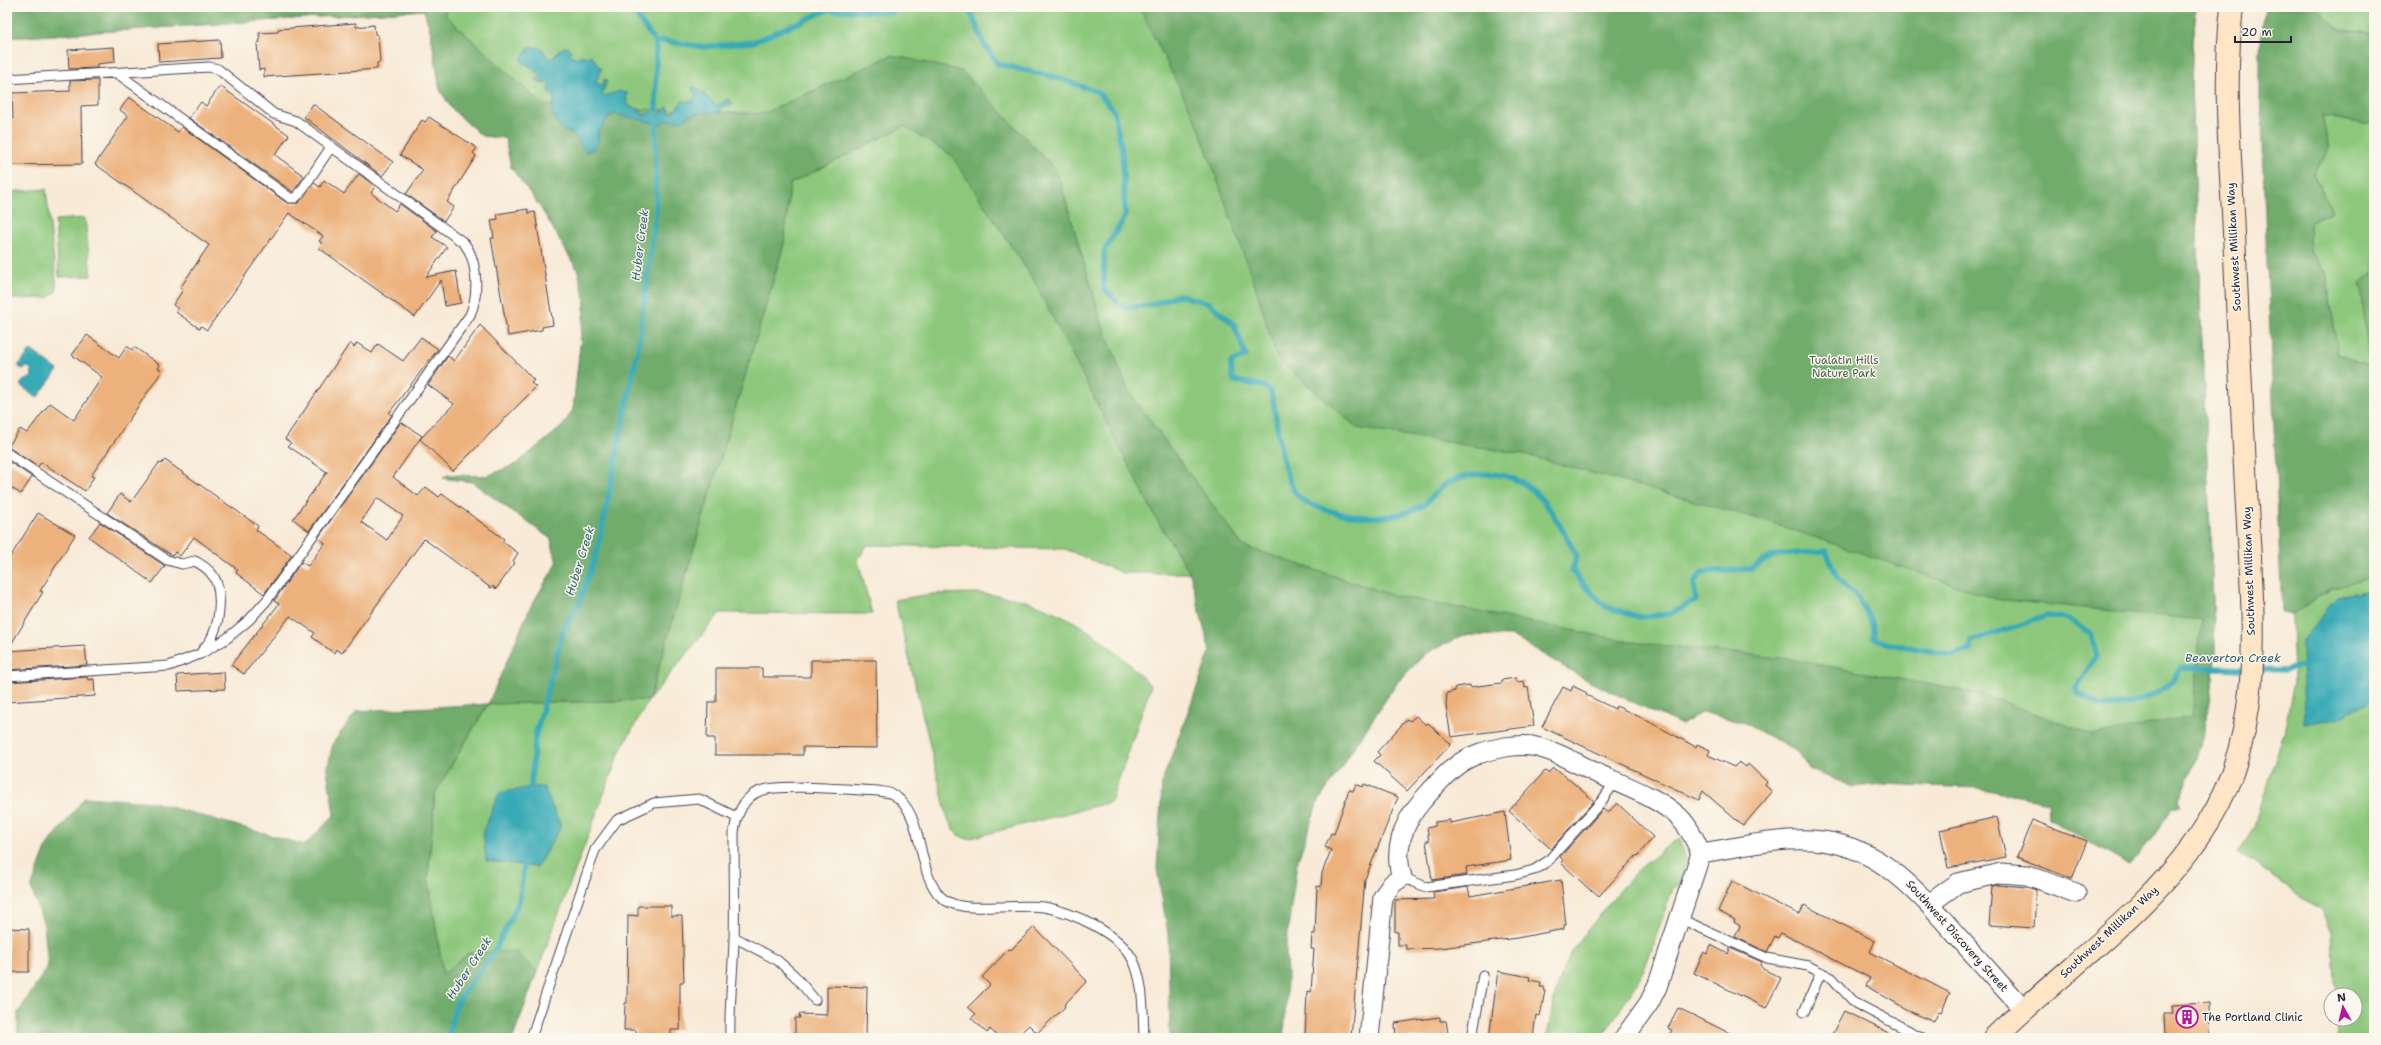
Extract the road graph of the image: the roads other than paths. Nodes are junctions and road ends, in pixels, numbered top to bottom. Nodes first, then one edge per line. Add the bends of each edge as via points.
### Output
1 (2232, 7) edge
2 (117, 73) junction
3 (7, 79) edge
4 (331, 147) junction
5 (7, 453) edge
6 (200, 654) junction
7 (7, 676) edge
8 (1615, 782) junction
9 (736, 817) junction
10 (1701, 853) junction
11 (1402, 877) junction
12 (2076, 893) dead end
13 (1929, 904) junction
14 (1681, 920) junction
15 (734, 937) junction
16 (1821, 972) junction
17 (1483, 975) dead end
18 (815, 1000) dead end
19 (2023, 1009) junction
20 (1804, 1012) dead end
21 (1626, 1037) edge
22 (1921, 1037) dead end
23 (531, 1038) edge
24 (730, 1038) edge
25 (1144, 1038) edge
26 (1370, 1038) edge
27 (1472, 1038) edge
28 (1994, 1038) edge

1 - 19 street, Southwest Millikan Way via 2227,49 2231,172 2252,618 2252,660 2245,723 2238,754 2220,802 2192,846 2152,894
2 - 3 lane
2 - 4 lane via 209,67 218,70 274,114 296,121
2 - 4 lane via 290,198 295,198 300,193
4 - 6 lane via 464,243 472,257 475,303 470,315 405,408 267,600 249,620
5 - 6 lane via 167,560 182,564 195,561 211,572 216,582 219,600 218,618 213,636
6 - 7 lane via 170,666
8 - 10 street via 1670,809 1689,829
8 - 11 lane via 1601,802 1548,861 1534,870 1426,887
8 - 11 street via 1548,750 1532,746 1508,747 1468,757 1448,773 1411,817 1399,844 1398,864
9 - 15 lane
9 - 23 lane via 699,799 654,803 617,820 594,850
9 - 25 lane via 748,798 760,791 771,789 878,791 892,794 903,803 913,821 929,877 947,901 969,907 1044,907 1076,918 1111,935 1126,949 1134,961 1138,975
10 - 13 street, Southwest Discovery Street via 1790,840 1824,841 1876,860 1905,879
10 - 14 street
11 - 26 street via 1392,884 1383,897
12 - 13 street via 2027,875 2001,873 1958,883
13 - 19 street, Southwest Discovery Street
14 - 16 lane via 1767,958 1800,964
14 - 21 street via 1657,988
15 - 18 lane via 777,960
15 - 24 lane via 733,977 729,1001
16 - 20 lane
16 - 22 lane via 1832,978 1855,1004
17 - 27 lane
19 - 28 street, Southwest Millikan Way

